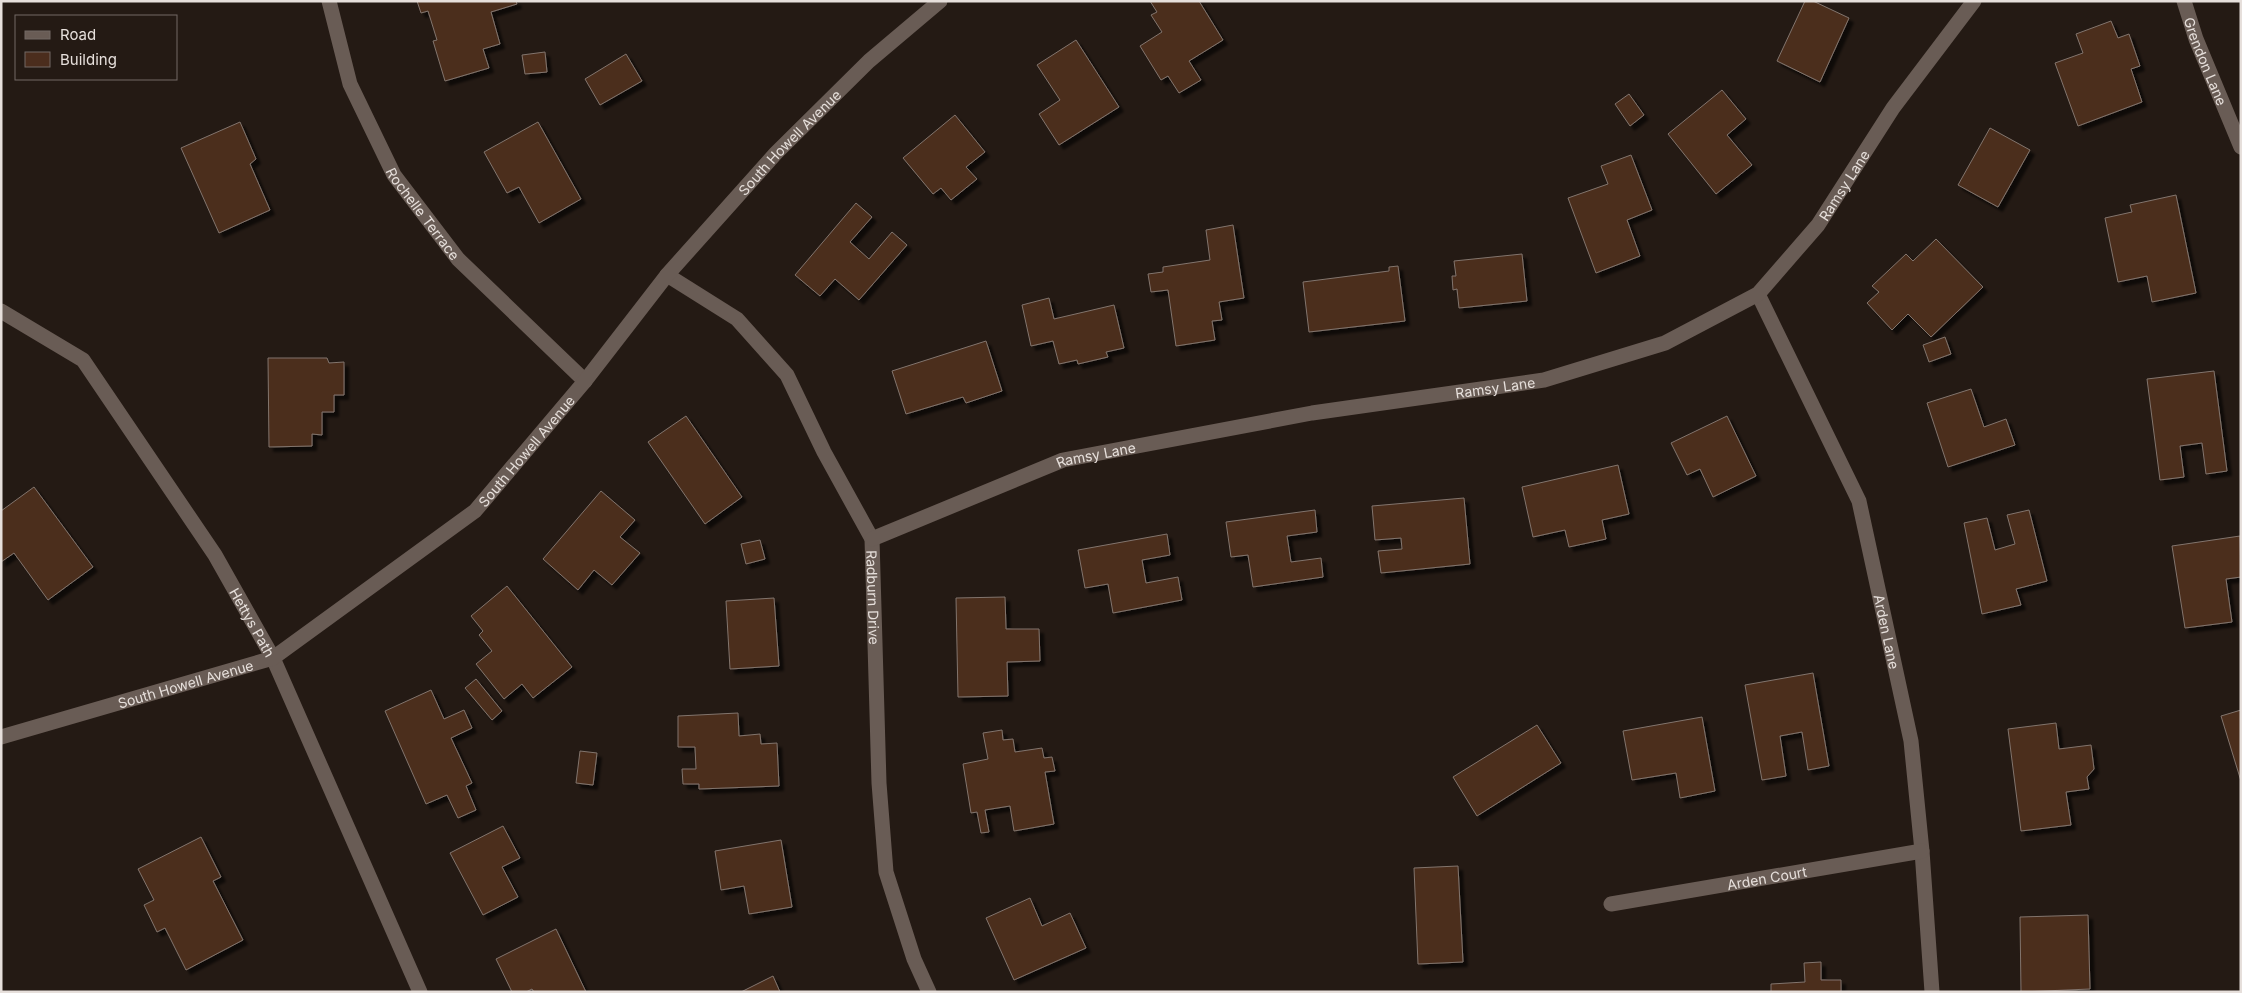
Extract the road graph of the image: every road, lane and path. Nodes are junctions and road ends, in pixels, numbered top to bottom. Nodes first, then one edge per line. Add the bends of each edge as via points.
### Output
1 (329, 1) edge
2 (940, 1) edge
3 (1974, 1) edge
4 (2184, 1) edge
5 (2241, 147) edge
6 (667, 275) junction
7 (1758, 294) junction
8 (1, 311) edge
9 (585, 381) junction
10 (872, 539) junction
11 (273, 658) junction
12 (1, 737) edge
13 (1922, 851) junction
14 (1611, 904) dead end
15 (420, 992) edge
16 (929, 992) edge
17 (1932, 992) edge

1 - 9 street, Rochelle Terrace via 350,84 394,175 458,259
2 - 6 street, South Howell Avenue via 868,61 776,152
3 - 7 street, Ramsy Lane via 1893,108 1818,225
4 - 5 street, Grendon Lane via 2196,39
6 - 9 street, South Howell Avenue
6 - 10 street, Radburn Drive via 736,319 787,375 824,452
7 - 10 street, Ramsy Lane via 1665,343 1544,380 1312,413 1062,460
7 - 13 street, Arden Lane via 1859,501 1911,741
8 - 11 street, Hettys Path via 83,360 215,556
9 - 11 street, South Howell Avenue via 475,510
10 - 16 street, Radburn Drive via 879,782 886,872 914,959
11 - 12 street, South Howell Avenue
11 - 15 street, Hettys Path
13 - 14 street, Arden Court
13 - 17 street, Arden Lane

